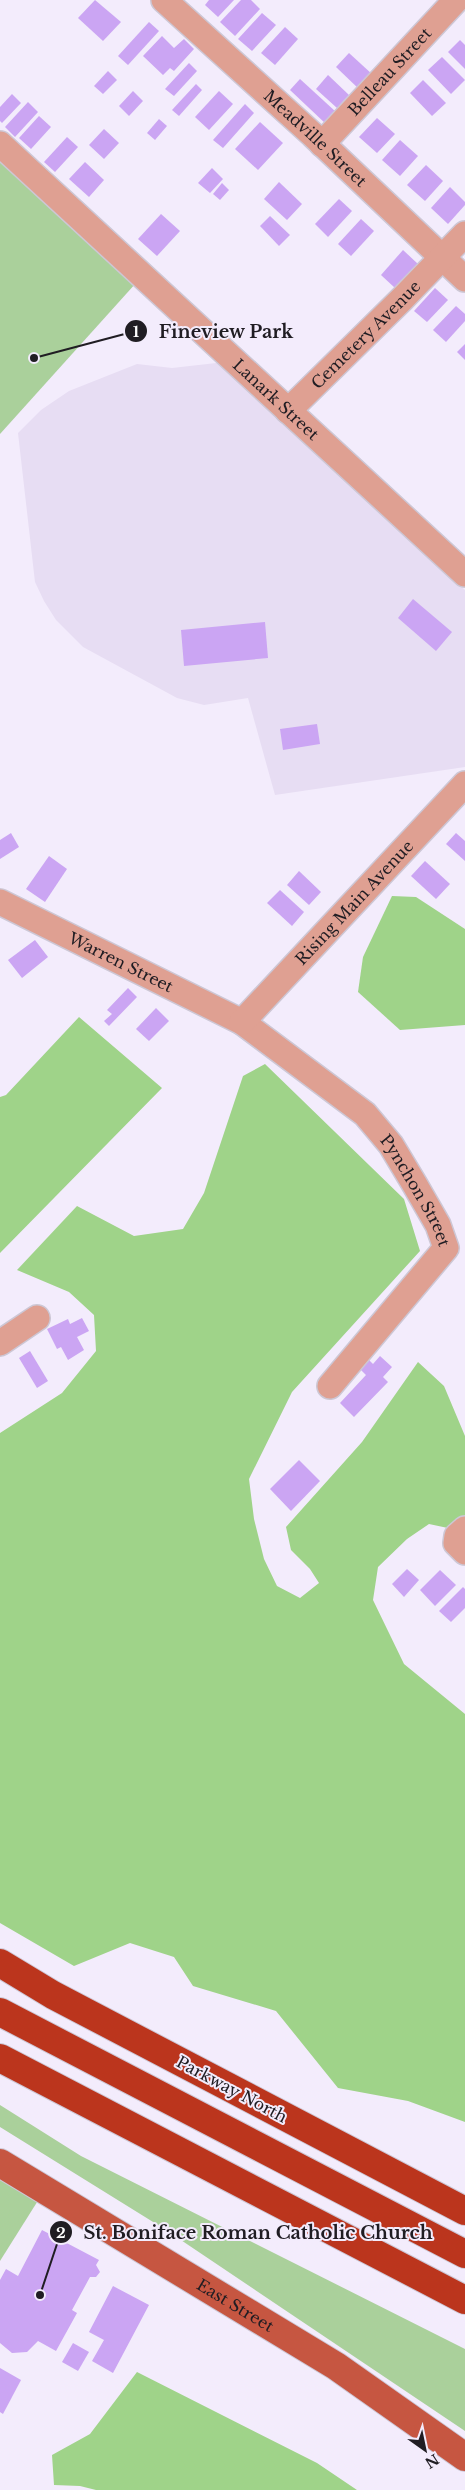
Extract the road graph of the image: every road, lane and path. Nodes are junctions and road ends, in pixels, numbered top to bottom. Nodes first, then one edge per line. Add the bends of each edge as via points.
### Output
1 (164, 0) edge
2 (456, 0) edge
3 (0, 144) edge
4 (322, 144) junction
5 (465, 234) edge
6 (442, 258) junction
7 (465, 279) edge
8 (288, 411) junction
9 (465, 574) edge
10 (465, 784) edge
11 (0, 902) edge
12 (242, 1022) junction
13 (37, 1318) dead end
14 (0, 1343) edge
15 (330, 1386) dead end
16 (0, 1964) edge
17 (0, 2012) edge
18 (0, 2058) edge
19 (0, 2163) edge
20 (465, 2211) edge
21 (465, 2254) edge
22 (465, 2300) edge
23 (465, 2457) edge

1 - 4 street, Meadville Street
2 - 4 street, Belleau Street
3 - 8 street, Lanark Street
4 - 6 street, Meadville Street
5 - 6 street, Cemetery Avenue
6 - 7 street, Meadville Street
6 - 8 street, Cemetery Avenue
8 - 9 street, Lanark Street
10 - 12 street, Rising Main Avenue
11 - 12 street, Warren Street
12 - 15 street, Pynchon Street via 365,1114 391,1145 438,1225 446,1248
13 - 14 street
16 - 20 highway, Parkway North via 53,1995
17 - 21 highway
18 - 22 highway
19 - 23 main road, East Street via 329,2362

